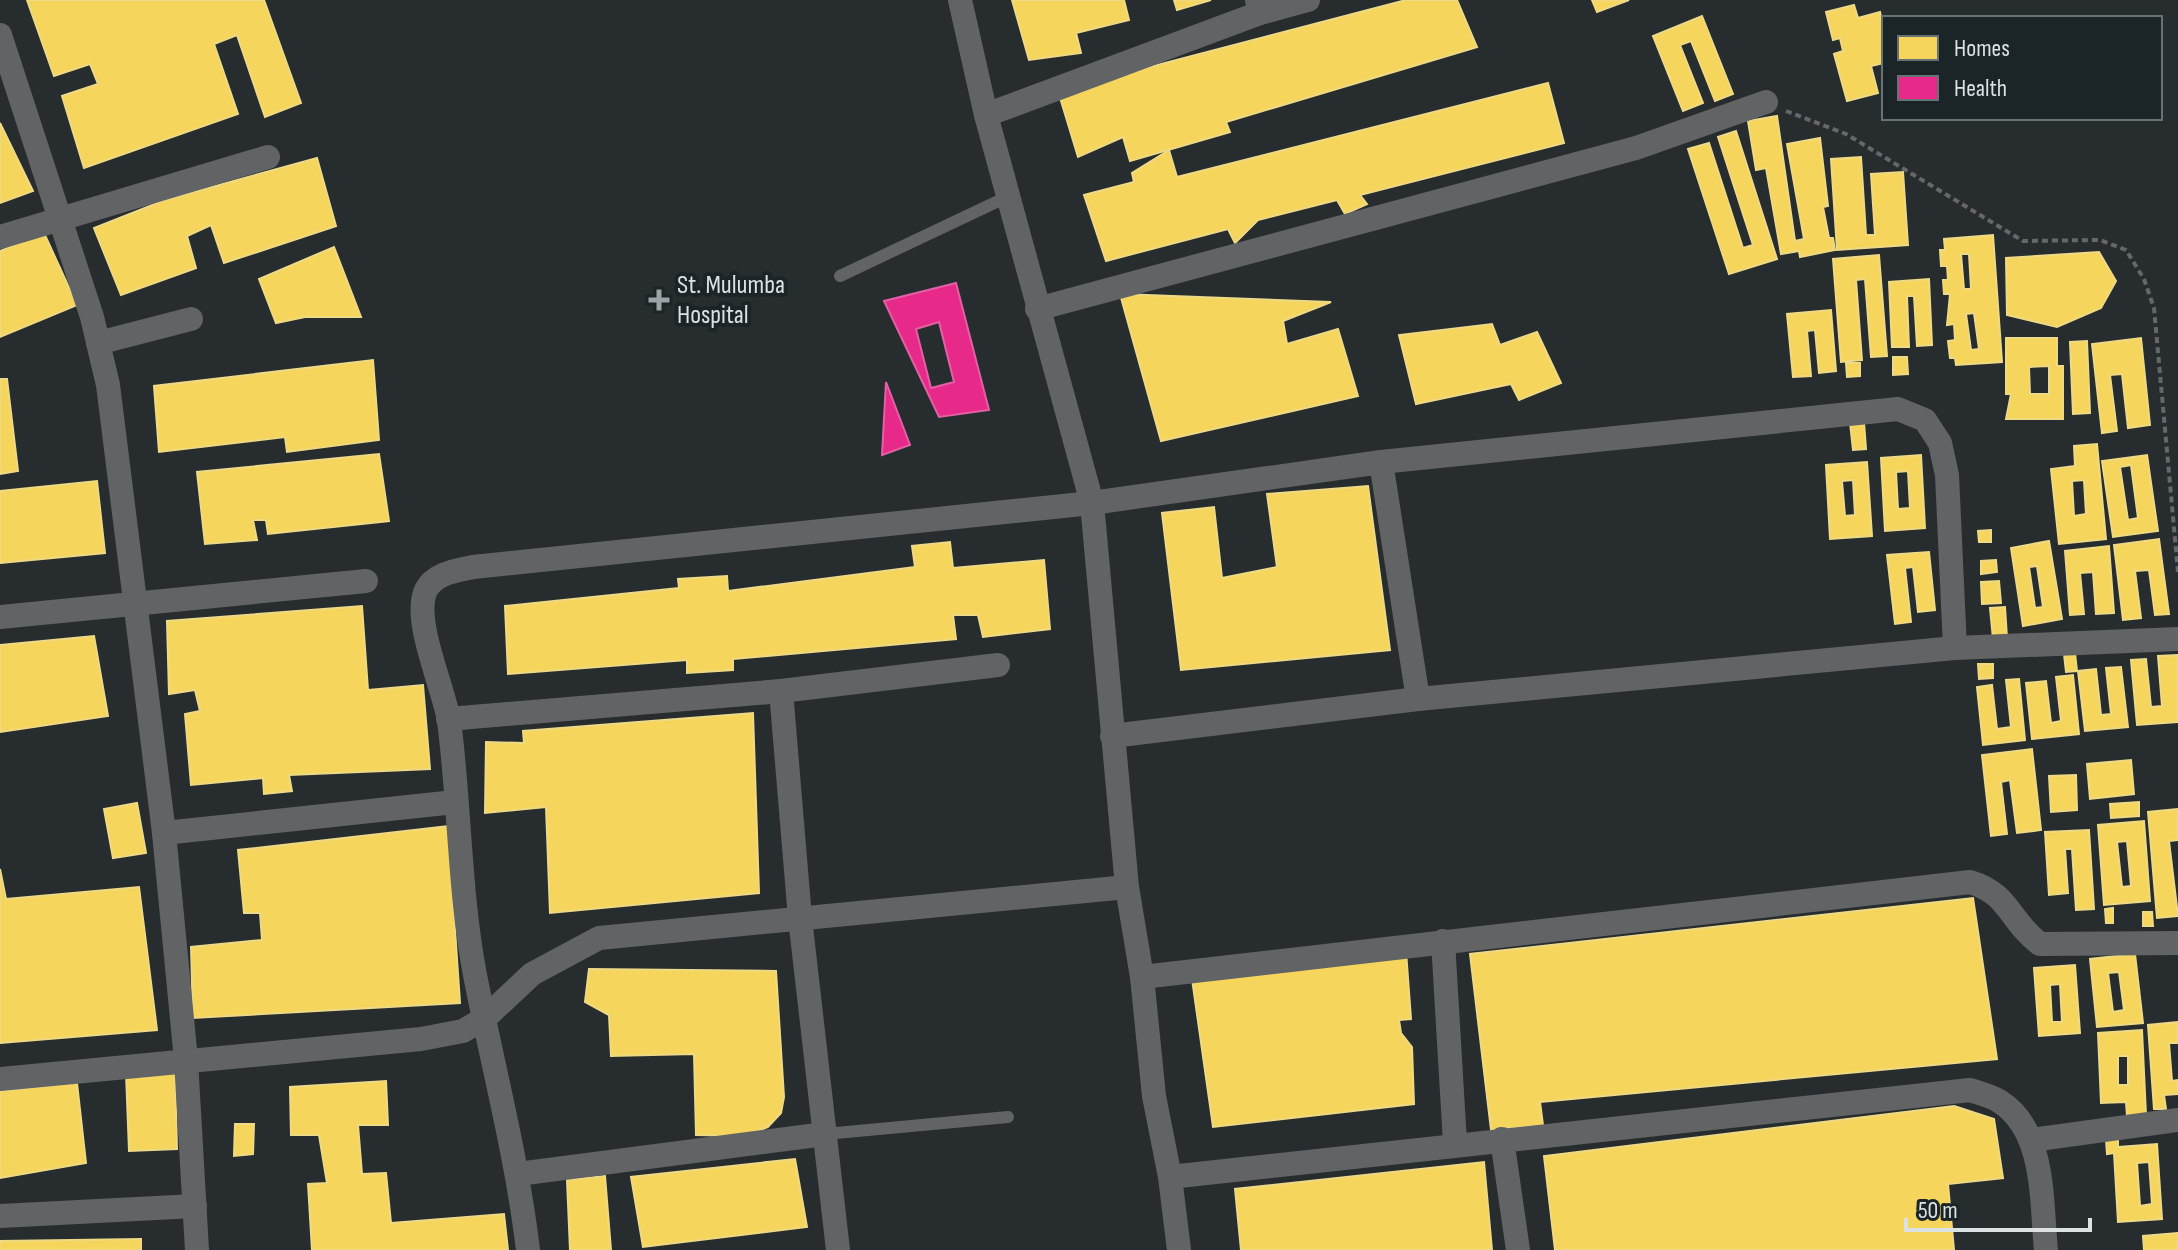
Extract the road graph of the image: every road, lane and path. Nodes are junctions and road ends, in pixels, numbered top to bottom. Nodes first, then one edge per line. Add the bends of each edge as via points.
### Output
1 (960, 0) edge
2 (1308, 0) edge
3 (1259, 7) edge
4 (0, 35) edge
5 (1766, 102) joint
6 (986, 115) junction
7 (268, 157) dead end
8 (1009, 196) junction
9 (59, 218) junction
10 (0, 237) edge
11 (840, 276) dead end
12 (1037, 309) junction
13 (191, 319) dead end
14 (98, 343) junction
15 (1381, 462) junction
16 (1092, 503) junction
17 (2178, 572) edge
18 (366, 581) dead end
19 (134, 605) junction
20 (0, 617) edge
21 (2178, 639) edge
22 (1955, 648) junction
23 (998, 665) dead end
24 (781, 691) junction
25 (1418, 699) junction
26 (448, 719) junction
27 (1112, 736) junction
28 (455, 802) junction
29 (164, 833) junction
30 (1127, 887) junction
31 (800, 918) junction
32 (1443, 941) junction
33 (2178, 943) edge
34 (1142, 977) junction
35 (485, 1018) junction
36 (186, 1060) junction
37 (0, 1079) edge
38 (1008, 1117) dead end
39 (2178, 1120) edge
40 (825, 1134) junction
41 (1502, 1139) junction
42 (2031, 1140) junction
43 (1455, 1143) junction
44 (518, 1174) junction
45 (1170, 1177) junction
46 (195, 1206) junction
47 (0, 1216) edge
48 (197, 1250) edge
49 (528, 1250) edge
50 (838, 1250) edge
51 (1179, 1250) edge
52 (1518, 1250) edge
53 (2046, 1250) edge

1 - 6 street
2 - 3 street
3 - 6 street
4 - 9 street
5 - 12 street via 1636,148
5 - 17 path via 1846,134 2023,241 2100,240 2126,250 2154,308
6 - 8 street
7 - 9 street
8 - 11 lane
8 - 12 street
9 - 10 street
9 - 14 street
12 - 16 street
13 - 14 street
14 - 19 street via 108,385
15 - 16 street
15 - 22 street via 1898,409 1925,420 1940,443 1947,475
15 - 25 street
16 - 26 street via 445,574 425,592 424,619
16 - 27 street
18 - 19 street
19 - 20 street
19 - 29 street
21 - 22 street
22 - 25 street
23 - 24 street
24 - 26 street
24 - 31 street
25 - 27 street
26 - 28 street
27 - 30 street
28 - 29 street
28 - 35 street via 467,919
29 - 36 street
30 - 31 street
30 - 34 street
31 - 35 street via 599,938 532,974
31 - 40 street
32 - 33 street via 1970,882 1999,895 2022,931 2040,944
32 - 34 street
32 - 43 street
34 - 45 street via 1154,1096
35 - 36 street via 463,1031 421,1039
35 - 44 street
36 - 37 street
36 - 46 street
38 - 40 lane
39 - 42 street
40 - 44 street
40 - 50 street
41 - 42 street via 1970,1090 1999,1101
41 - 43 street
41 - 52 street
42 - 53 street
43 - 45 street
44 - 49 street
45 - 51 street
46 - 47 street
46 - 48 street

